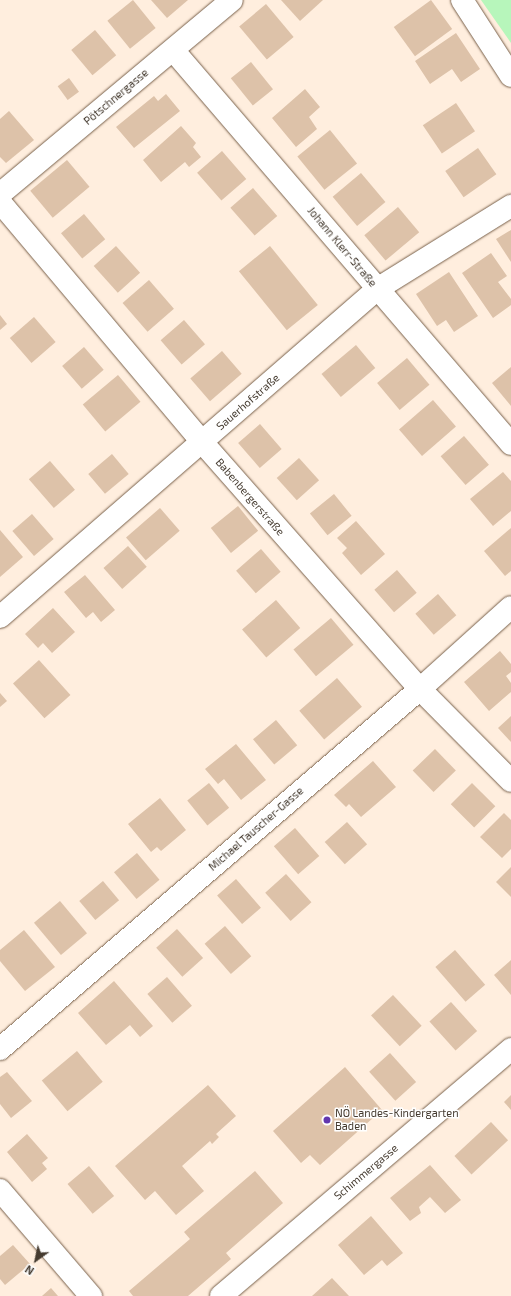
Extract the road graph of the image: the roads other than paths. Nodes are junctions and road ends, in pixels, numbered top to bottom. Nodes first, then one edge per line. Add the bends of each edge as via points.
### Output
1 (232, 0) edge
2 (462, 0) edge
3 (173, 50) junction
4 (511, 76) edge
5 (0, 194) edge
6 (0, 202) edge
7 (511, 206) edge
8 (377, 289) junction
9 (202, 442) junction
10 (511, 444) edge
11 (511, 607) edge
12 (0, 617) edge
13 (420, 689) junction
14 (511, 781) edge
15 (0, 1049) edge
16 (511, 1049) edge
17 (0, 1190) edge
18 (91, 1296) edge
19 (221, 1296) edge

1 - 3 street, Pötschnergasse
2 - 4 street
3 - 5 street, Pötschnergasse
3 - 8 street, Johann Klerr-Straße
6 - 9 street, Babenbergerstraße
7 - 8 street, Sauerhofstraße
8 - 9 street, Sauerhofstraße
8 - 10 street, Johann Klerr-Straße
9 - 12 street, Sauerhofstraße
9 - 13 street, Babenbergerstraße
11 - 13 street, Michael Tauscher-Gasse
13 - 14 street, Babenbergerstraße
13 - 15 street, Michael Tauscher-Gasse
16 - 19 street, Schimmergasse
17 - 18 street

